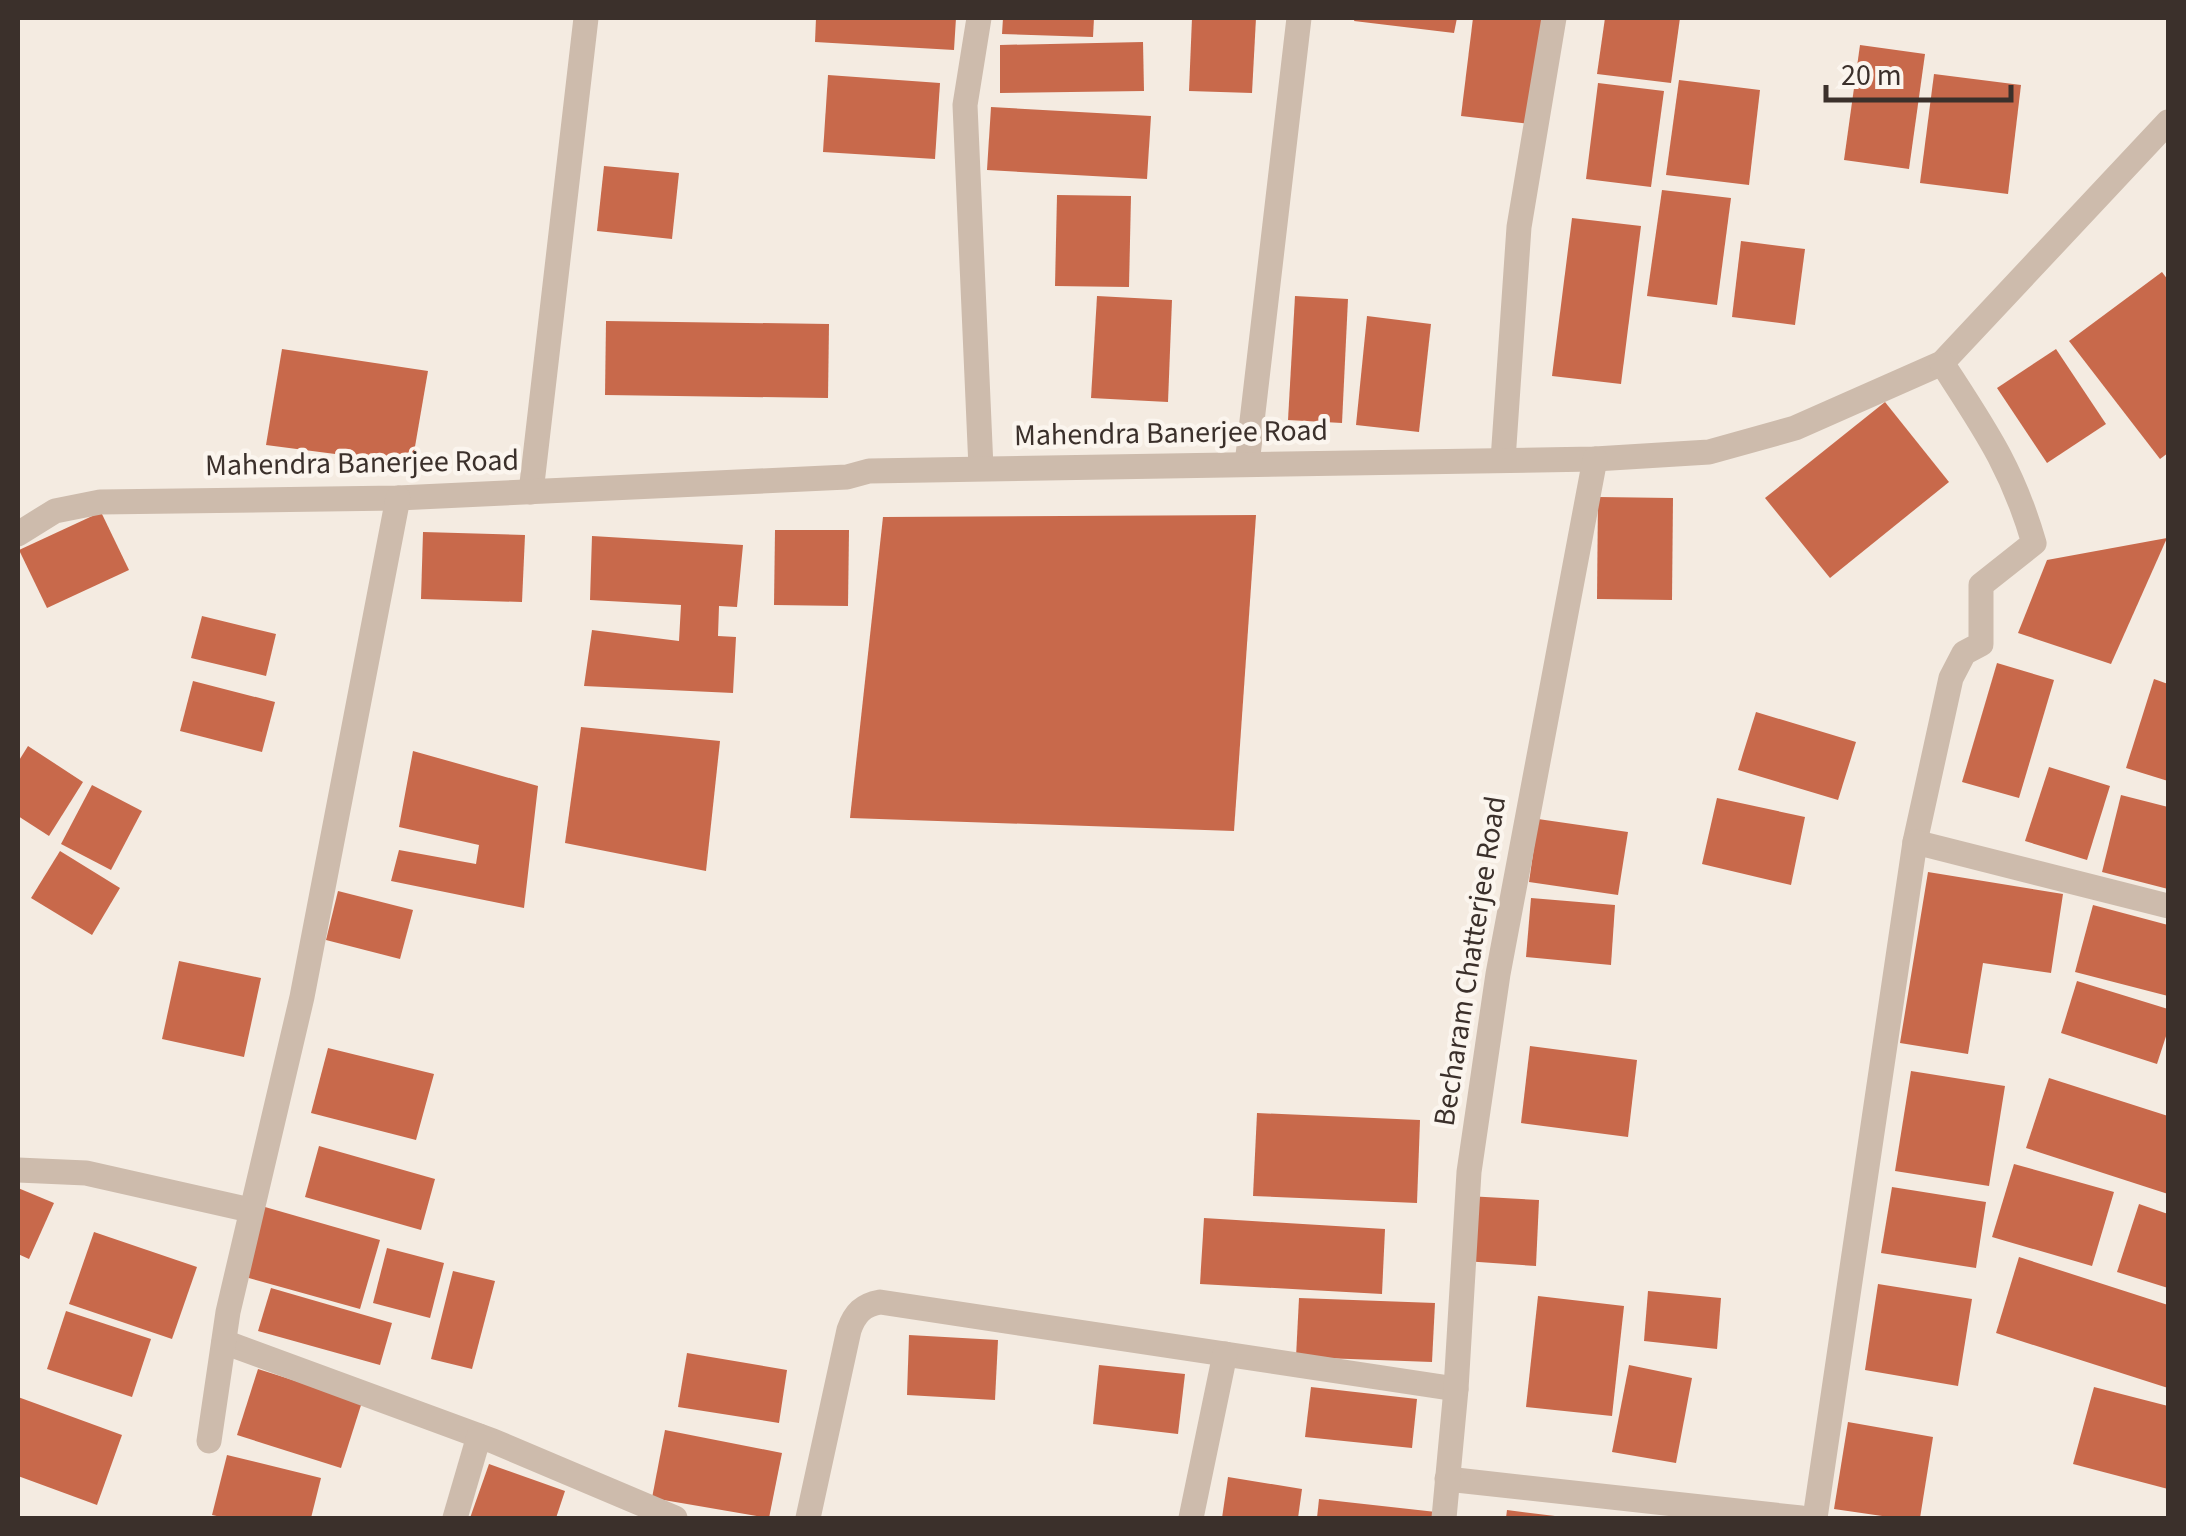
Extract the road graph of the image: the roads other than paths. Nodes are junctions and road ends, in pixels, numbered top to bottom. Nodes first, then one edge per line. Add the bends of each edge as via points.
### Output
1 (586, 18) edge
2 (979, 18) edge
3 (1299, 18) edge
4 (1554, 18) edge
5 (2168, 122) edge
6 (1942, 363) junction
7 (1596, 459) junction
8 (1503, 460) junction
9 (1247, 464) junction
10 (981, 468) junction
11 (531, 492) junction
12 (398, 498) junction
13 (18, 534) edge
14 (1915, 842) junction
15 (2168, 906) edge
16 (18, 1170) edge
17 (250, 1210) junction
18 (224, 1342) junction
19 (1224, 1354) junction
20 (1456, 1389) junction
21 (479, 1436) junction
22 (209, 1441) dead end
23 (1447, 1479) junction
24 (1444, 1512) edge
25 (455, 1518) edge
26 (674, 1518) edge
27 (808, 1518) edge
28 (1191, 1518) edge
29 (1801, 1518) edge
30 (1815, 1518) edge

1 - 11 street
2 - 10 street via 965,105
3 - 9 street
4 - 8 street via 1519,227
5 - 6 street, Mahendra Banerjee Road
6 - 7 street, Mahendra Banerjee Road via 1795,428 1709,452
6 - 14 street via 2008,468 2034,542 1980,585 1982,644 1964,652 1951,678
7 - 8 street, Mahendra Banerjee Road
7 - 20 street, Becharam Chatterjee Road via 1492,1014 1466,1203
8 - 9 street, Mahendra Banerjee Road
9 - 10 street, Mahendra Banerjee Road
10 - 11 street, Mahendra Banerjee Road
11 - 12 street, Mahendra Banerjee Road
12 - 13 street, Mahendra Banerjee Road via 100,502 55,511
12 - 17 street via 302,997
14 - 15 street
14 - 30 street
16 - 17 street via 86,1173
17 - 18 street
18 - 21 street
18 - 22 street
19 - 20 street
19 - 27 street via 867,1304 849,1330
19 - 28 street
20 - 23 street, Becharam Chatterjee Road
21 - 25 street
21 - 26 street
23 - 24 street, Becharam Chatterjee Road
23 - 29 street

